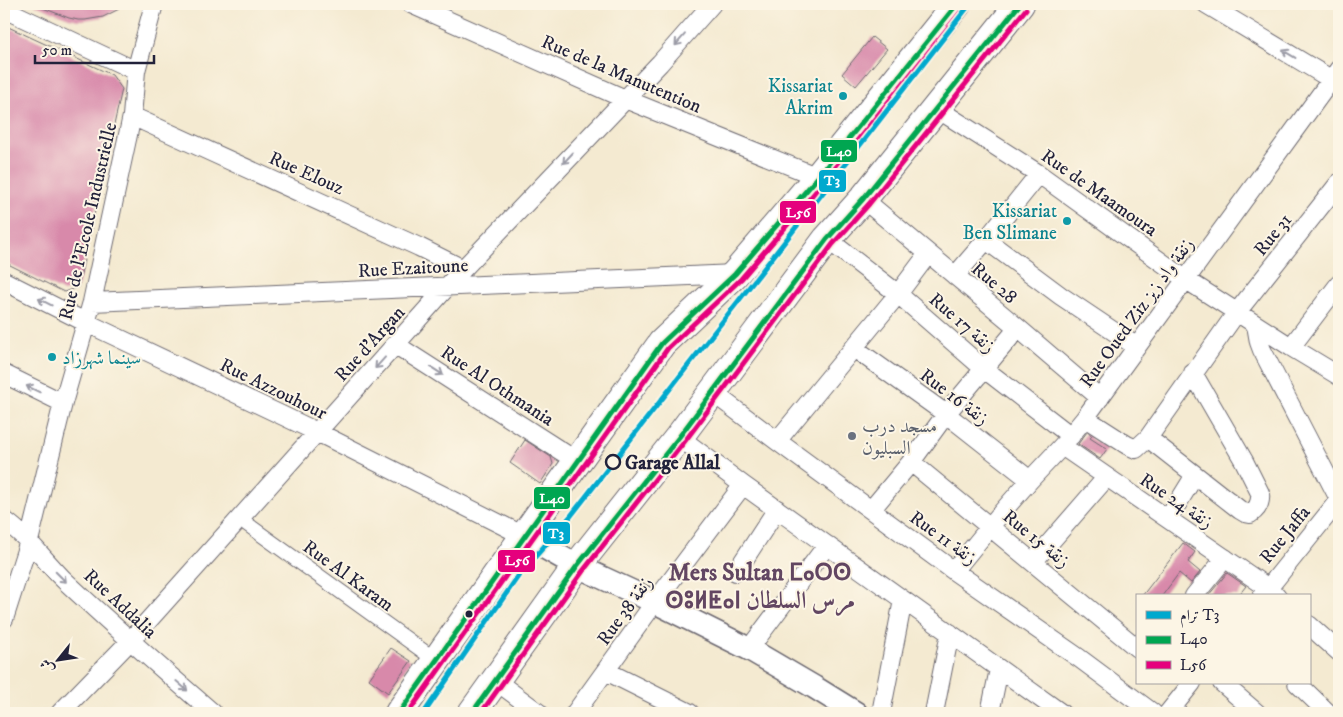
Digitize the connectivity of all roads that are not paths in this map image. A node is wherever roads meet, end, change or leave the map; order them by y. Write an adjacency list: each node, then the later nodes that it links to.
1 (154, 4): 8 (street, Rue de l'Ecole Industrielle)
2 (411, 4): 10 (street, Rue de la Manutention)
3 (712, 4): 10 (street, Rue d'Argan, one-way to 10)
4 (957, 4): 14 (main road)
5 (1020, 4): 11 (main road)
6 (1206, 4): 9 (street, one-way to 6)
7 (4, 9): 8 (street)
8 (136, 71): 12 (street, Rue de l'Ecole Industrielle)
9 (1336, 77): 23 (street, Rue Oued Ziz زنقة واد زيز)
10 (625, 99): 14 (street, Rue de la Manutention); 20 (street, Rue d'Argan, one-way to 20)
11 (936, 108): 13 (street, Rue de Maamoura); 16 (main road)
12 (132, 116): 20 (street, Rue Elouz); 28 (street, Rue de l'Ecole Industrielle)
13 (1039, 174): 18 (street); 23 (street, Rue de Maamoura)
14 (818, 178): 21 (main road)
15 (1339, 182): 29 (street, Rue 31)
16 (863, 199): 17 (main road); 19 (street, Rue 28)
17 (828, 239): 27 (street, Rue 17 زنقة); 41 (main road)
18 (986, 240): 22 (street); 34 (street)
19 (928, 254): 22 (street, Rue 28); 27 (street)
20 (463, 269): 26 (street, Rue d'Argan)
21 (735, 274): 26 (street, Rue Ezaitoune); 51 (main road)
22 (955, 276): 32 (street, Rue 28)
23 (1185, 279): 29 (street, Rue de Maamoura); 34 (street, Rue Oued Ziz زنقة واد زيز)
24 (4, 280): 30 (street, Rue Azzouhour, one-way to 24)
25 (1339, 284): 35 (street)
26 (447, 287): 28 (street, Rue Ezaitoune); 33 (street, Rue d'Argan)
27 (898, 294): 36 (street); 37 (street, Rue 17 زنقة)
28 (92, 302): 30 (street, Rue de l'Ecole Industrielle)
29 (1237, 312): 31 (street, Rue de Maamoura); 38 (street, Rue 31)
30 (87, 322): 43 (street, Rue de l'Ecole Industrielle); 46 (street, Rue Azzouhour)
31 (1256, 325): 35 (street, Rue de Maamoura); 57 (street)
32 (1018, 328): 37 (street); 42 (street, Rue 28)
33 (396, 344): 46 (street, Rue d'Argan, one-way to 46); 51 (street, Rue Al Othmania, one-way to 51)
34 (1137, 347): 42 (street, Rue Oued Ziz زنقة واد زيز)
35 (1292, 347): 40 (street, Rue de Maamoura)
36 (854, 348): 44 (street, Rue 16 زنقة); 48 (street)
37 (983, 368): 44 (street); 49 (street, Rue 17 زنقة)
38 (1194, 373): 50 (street, Rue 31); 53 (street)
39 (4, 374): 43 (street, one-way to 39)
40 (1339, 376)
41 (712, 392): 47 (main road); 48 (street, Rue 11 زنقة)
42 (1100, 398): 45 (street, Rue Oued Ziz زنقة واد زيز)
43 (63, 403): 65 (street, Rue de l'Ecole Industrielle)
44 (946, 414): 52 (street); 55 (street, Rue 16 زنقة)
45 (1085, 418): 49 (street, Rue Oued Ziz زنقة واد زيز); 50 (street)
46 (317, 432): 60 (street, Rue d'Argan); 64 (street, Rue Azzouhour)
47 (679, 436): 56 (street); 69 (main road)
48 (777, 441): 59 (street, Rue 11 زنقة)
49 (1066, 441): 54 (street, Rue 24 زنقة); 55 (street, Rue Oued Ziz زنقة واد زيز)
50 (1142, 444): 53 (street)
51 (578, 462): 64 (main road)
52 (911, 462): 59 (street); 63 (street, Rue 15 زنقة)
53 (1195, 475): 61 (street)
54 (1106, 478): 61 (street, Rue 24 زنقة); 68 (street)
55 (1030, 480): 63 (street, Rue Oued Ziz زنقة واد زيز)
56 (743, 485): 58 (street); 75 (street, Rue 38 زنقة)
57 (1339, 500): 72 (street, Rue Jaffa)
58 (777, 509): 66 (street); 71 (street)
59 (871, 510): 70 (street, Rue 11 زنقة)
60 (240, 519): 79 (street, Rue d'Argan); 83 (street, Rue Al Karam)
61 (1168, 519): 67 (street, Rue 24 زنقة)
62 (4, 520): 65 (street, Rue Addalia)
63 (990, 527): 68 (street, Rue 15 زنقة); 70 (street, Rue Oued Ziz زنقة واد زيز)
64 (524, 536): 69 (street); 83 (main road)
65 (29, 541): 76 (street, Rue de l'Ecole Industrielle); 79 (street, Rue Addalia, one-way to 79)
66 (827, 544): 74 (street); 81 (street)
67 (1225, 558): 72 (street, Rue 24 زنقة); 73 (street)
68 (1033, 562): 80 (street, Rue 15 زنقة)
69 (577, 566): 75 (street); 86 (main road)
70 (954, 570): 102 (street, Rue 11 زنقة)
71 (736, 572)
72 (1269, 593)
73 (1196, 594)
74 (903, 600): 78 (street); 98 (street)
75 (655, 602): 81 (street); 85 (street, Rue 38 زنقة)
76 (4, 619)
77 (1310, 626): 82 (street)
78 (950, 633): 84 (street); 99 (street)
79 (130, 641): 90 (street, Rue d'Argan); 91 (street, Rue Addalia, one-way to 91)
80 (1136, 647)
81 (749, 649): 97 (street)
82 (1339, 652)
83 (437, 661): 92 (main road)
84 (999, 668): 100 (street); 101 (street)
85 (606, 671): 95 (street, Rue 38 زنقة); 96 (street)
86 (496, 680): 93 (main road); 94 (street)
87 (1223, 684): 104 (street)
88 (1298, 684): 105 (street)
89 (1186, 685): 103 (street)
90 (60, 713)
91 (213, 713)
92 (399, 713)
93 (472, 713)
94 (539, 713)
95 (575, 713)
96 (690, 713)
97 (856, 713)
98 (881, 713)
99 (934, 713)
100 (990, 713)
101 (1061, 713)
102 (1154, 713)
103 (1168, 713)
104 (1257, 713)
105 (1328, 713)

